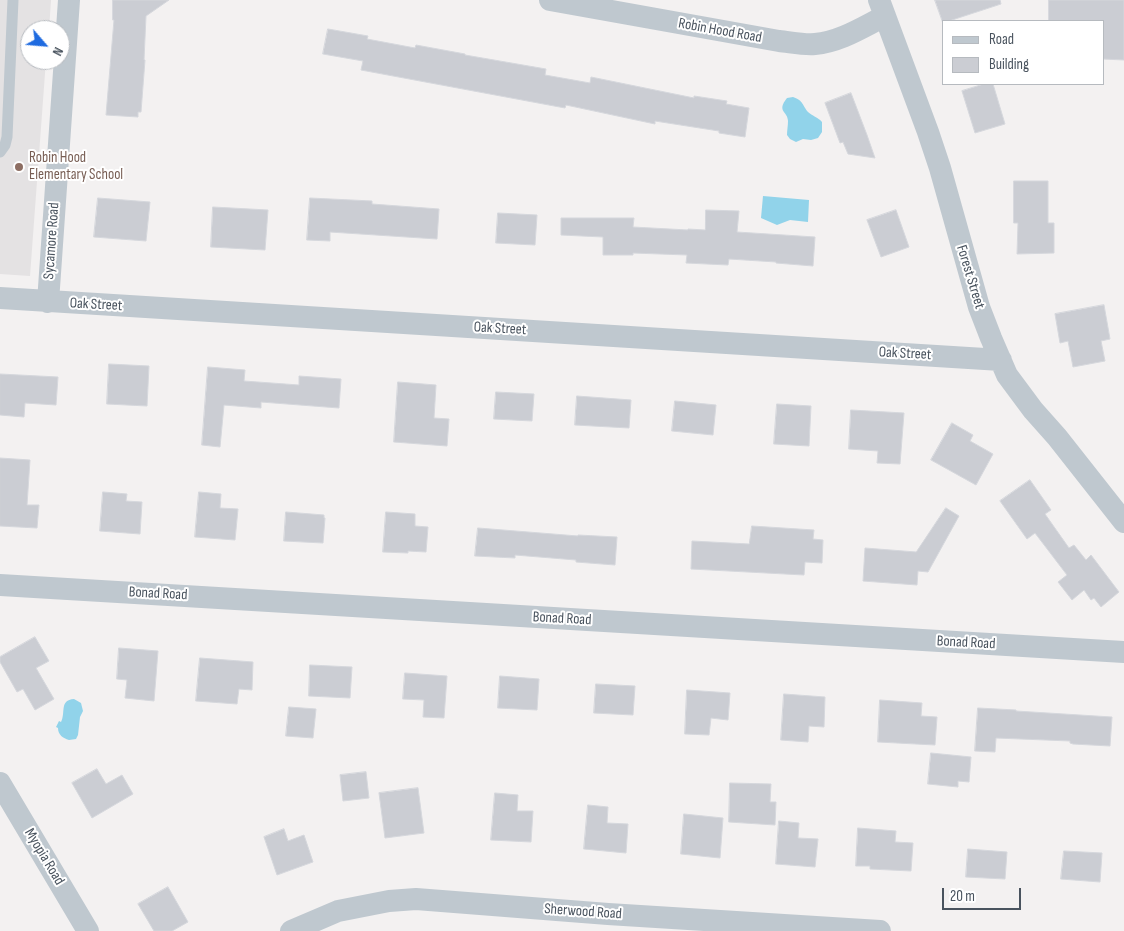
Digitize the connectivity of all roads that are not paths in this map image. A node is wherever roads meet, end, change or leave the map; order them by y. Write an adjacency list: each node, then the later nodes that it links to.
1 (13, 0): 5 (lane)
2 (68, 0): 7 (street, Sycamore Road)
3 (550, 0): 4 (street, Robin Hood Road)
4 (882, 8): 8 (street, Forest Street)
5 (0, 152)
6 (0, 298): 7 (street, Oak Street)
7 (48, 302): 8 (street, Oak Street)
8 (1001, 360): 9 (street, Forest Street)
9 (1124, 522)
10 (0, 585): 11 (street, Bonad Road)
11 (1124, 652)
12 (0, 783): 14 (street, Myopia Road)
13 (608, 922): 15 (street, Sherwood Road); 16 (street, Sherwood Road)
14 (88, 931)
15 (291, 931)
16 (880, 931)

